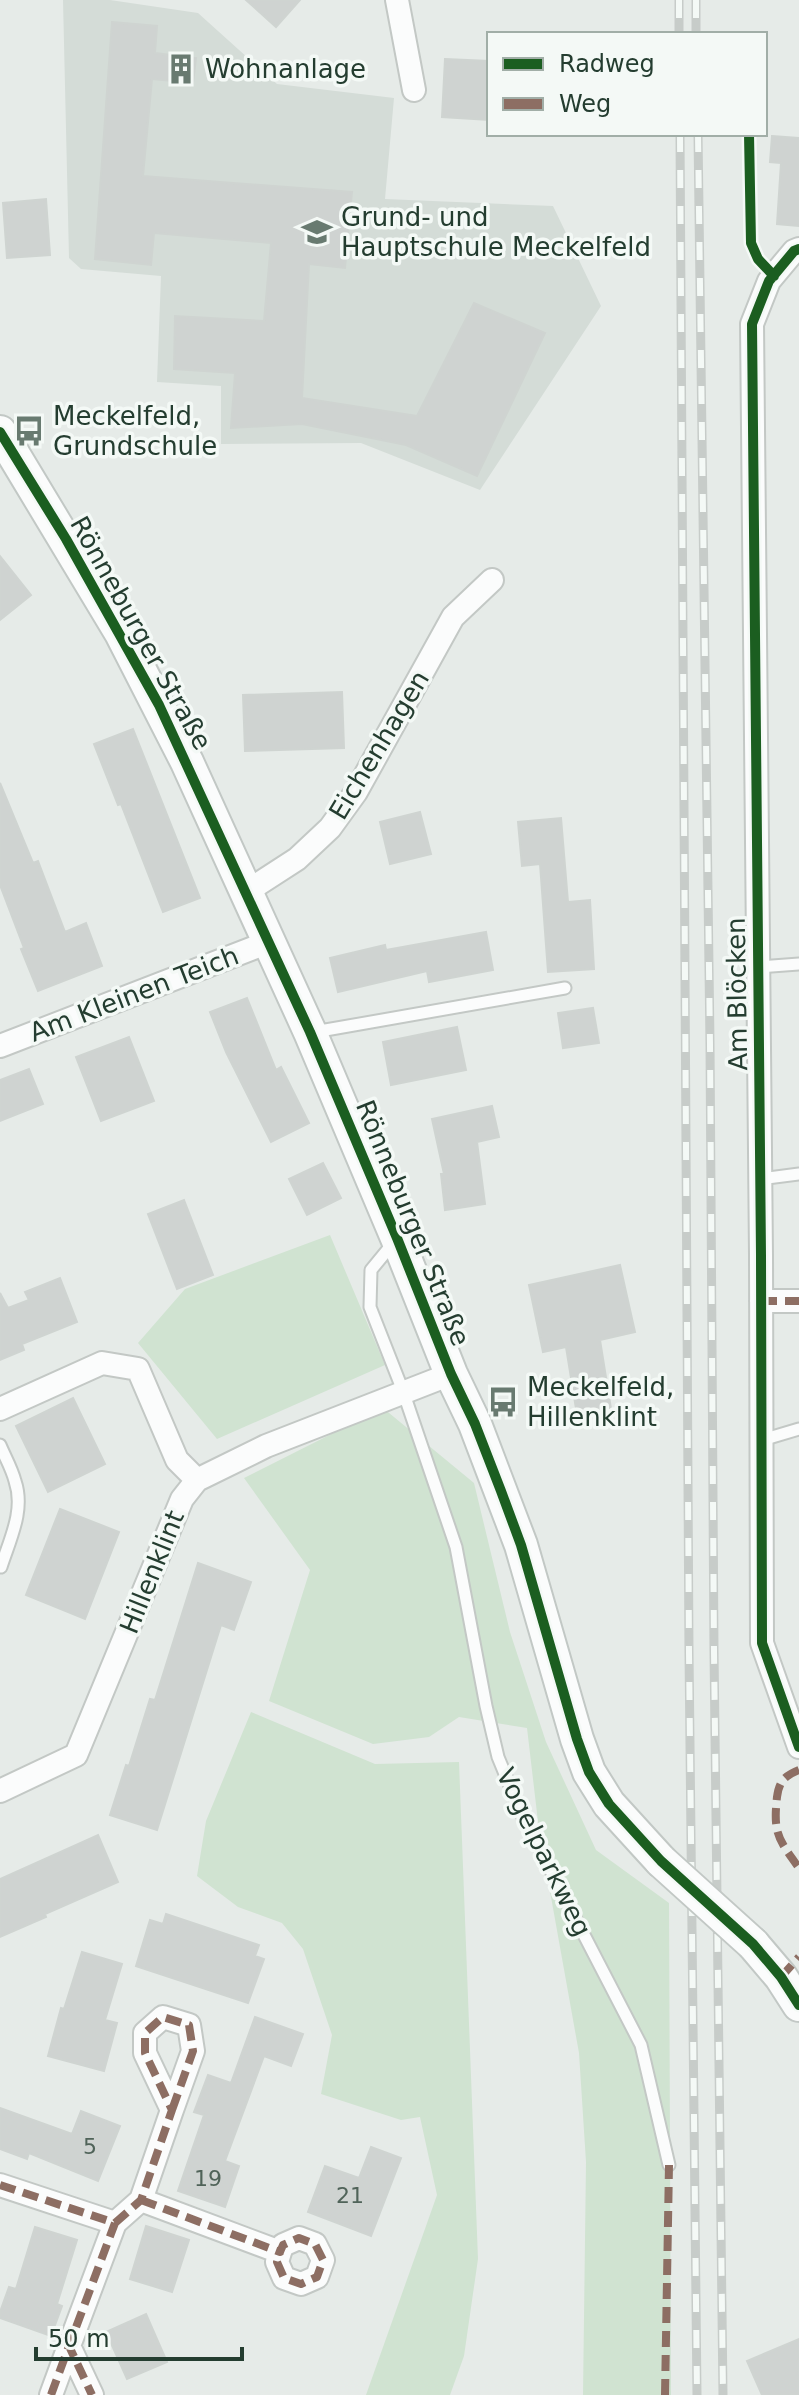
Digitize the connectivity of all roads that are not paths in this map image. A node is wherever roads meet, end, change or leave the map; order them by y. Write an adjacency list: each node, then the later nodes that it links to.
1 (397, 0): 2 (street)
2 (414, 90)
3 (799, 249): 9 (street, Am Blöcken)
4 (0, 432): 6 (street, Rönneburger Straße)
5 (492, 580): 6 (street, Eichenhagen)
6 (246, 892): 7 (street, Rönneburger Straße)
7 (269, 942): 11 (street, Rönneburger Straße); 12 (street, Am Kleinen Teich)
8 (799, 964): 9 (lane)
9 (758, 967): 14 (street, Am Blöcken)
10 (565, 988): 11 (lane)
11 (310, 1032): 15 (street, Rönneburger Straße)
12 (0, 1046)
13 (799, 1174): 14 (lane)
14 (760, 1179): 16 (street, Am Blöcken)
15 (397, 1238): 18 (street, Rönneburger Straße); 19 (lane, Vogelparkweg)
16 (761, 1301): 17 (street); 22 (street, Am Blöcken)
17 (799, 1301)
18 (451, 1374): 19 (street, Hillenklint); 28 (street, Rönneburger Straße, bridge)
19 (403, 1391): 24 (street, Hillenklint); 30 (lane, Vogelparkweg)
20 (0, 1409): 24 (street)
21 (799, 1429): 22 (lane)
22 (762, 1440): 26 (street, Am Blöcken)
23 (0, 1445): 25 (lane)
24 (197, 1480): 27 (street, Hillenklint)
25 (1, 1567)
26 (799, 1747)
27 (0, 1791)
28 (799, 2005)
29 (172, 2110): 32 (street)
30 (669, 2165)
31 (0, 2185): 33 (street)
32 (141, 2200): 33 (street); 34 (street)
33 (115, 2223): 35 (street)
34 (280, 2252)
35 (69, 2346): 36 (street); 37 (street)
36 (51, 2395)
37 (92, 2395)

